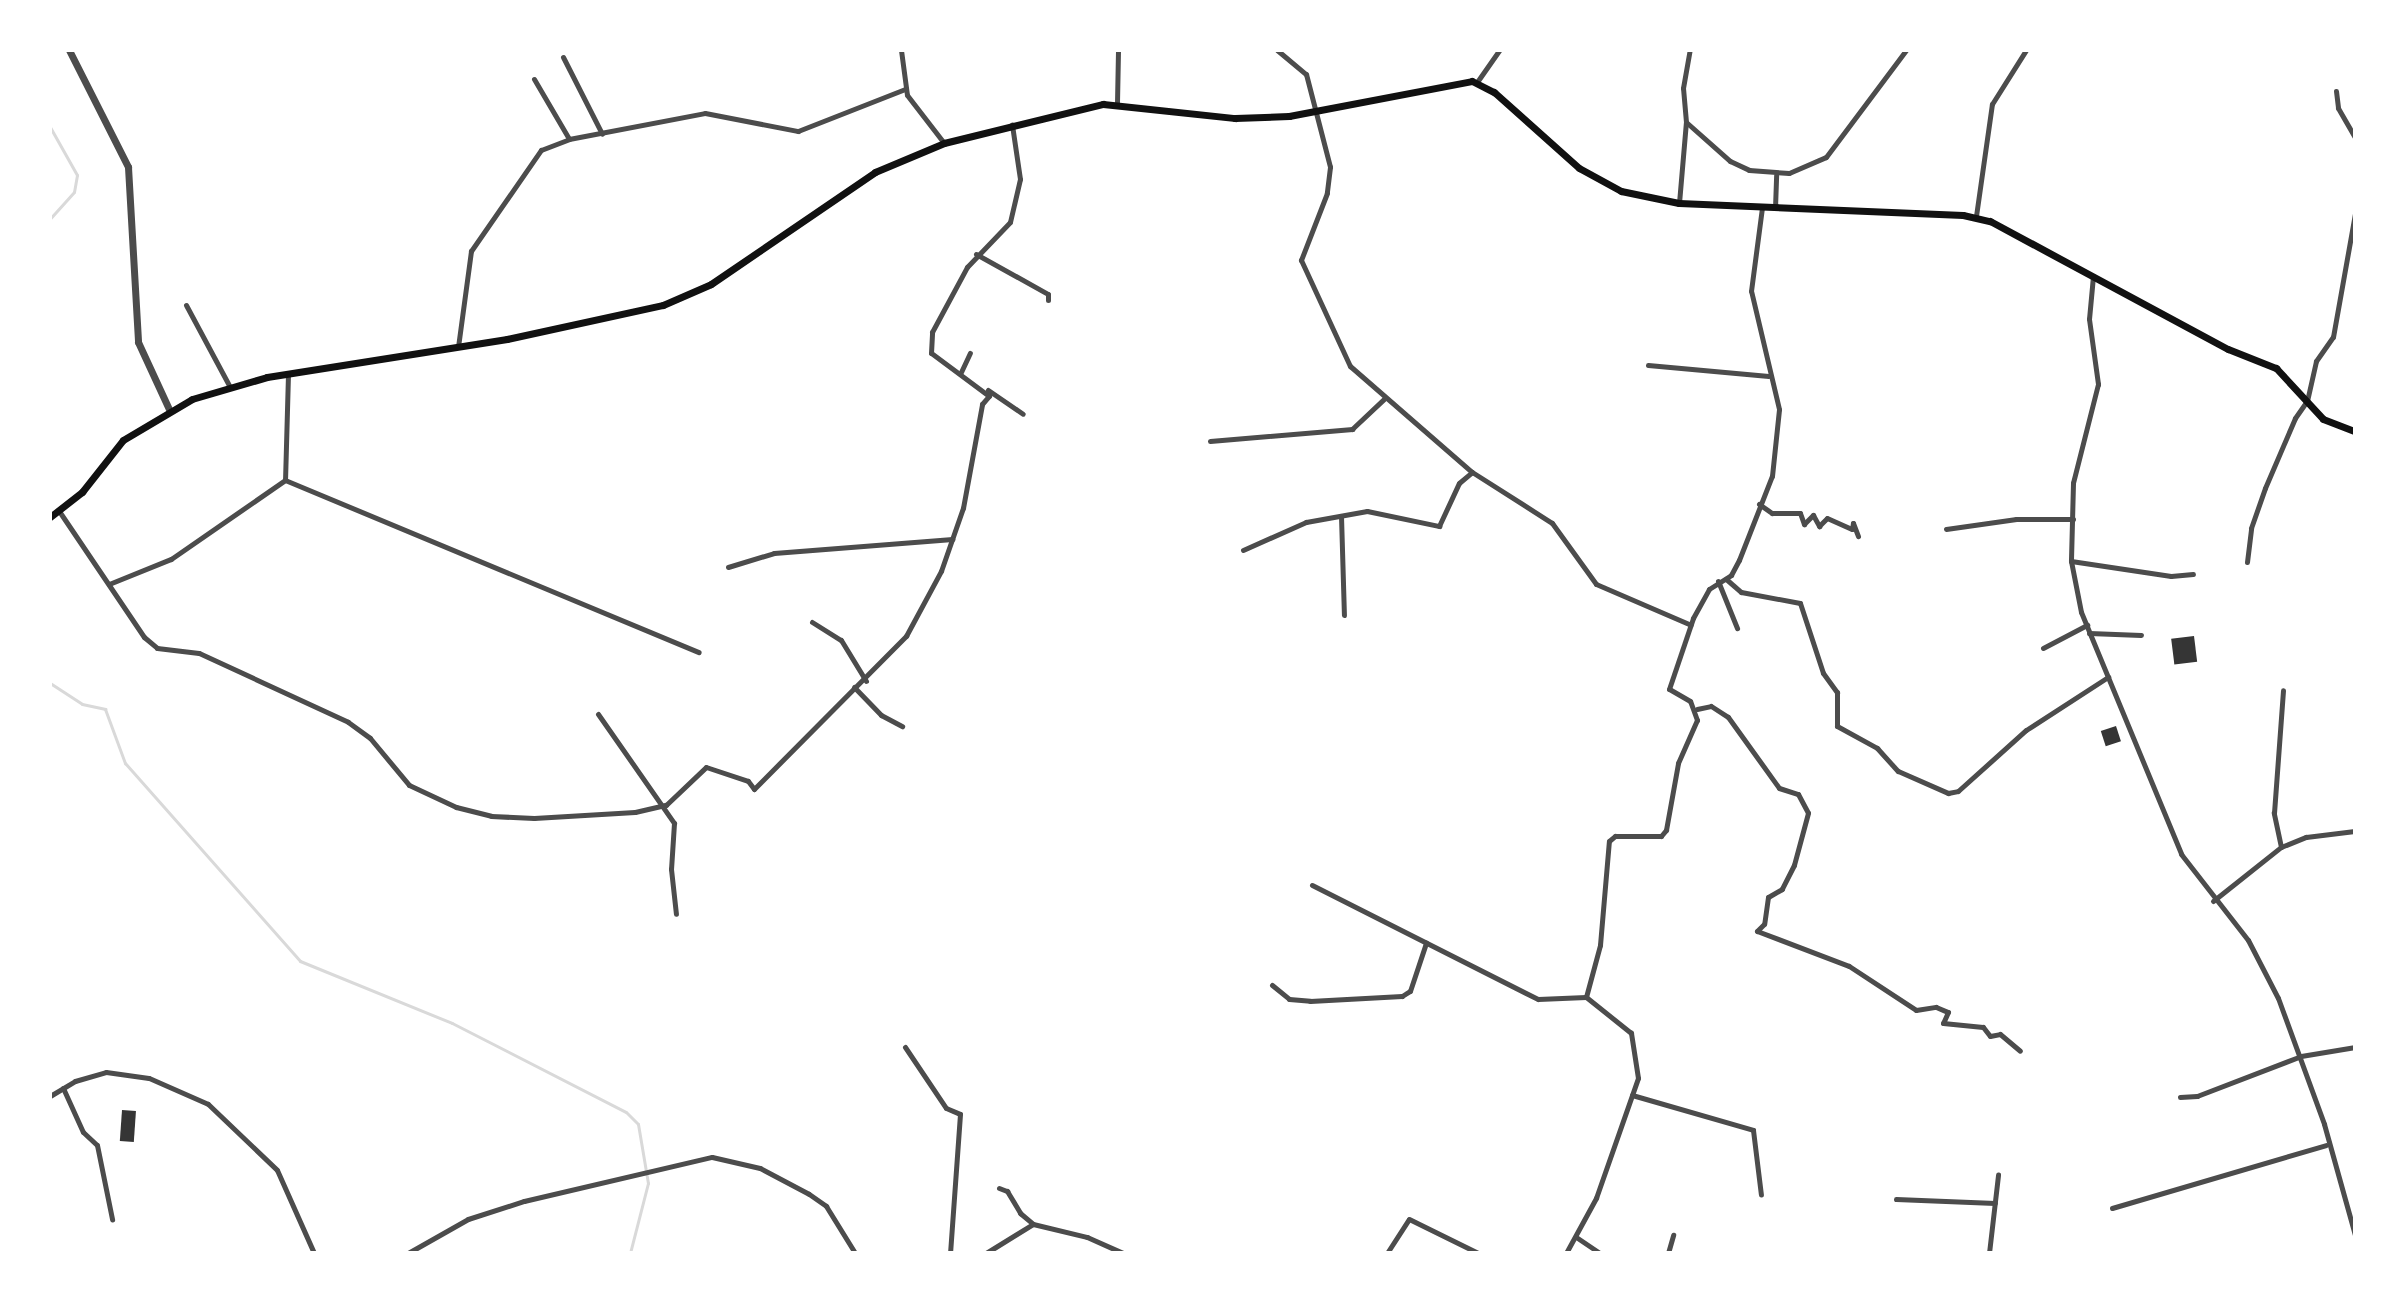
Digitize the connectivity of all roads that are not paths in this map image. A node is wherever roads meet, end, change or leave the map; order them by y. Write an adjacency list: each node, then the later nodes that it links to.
1 (901, 50): 12 (street)
2 (1118, 50): 14 (street)
3 (1277, 50): 15 (street)
4 (1499, 50): 11 (street)
5 (1690, 50): 16 (street)
6 (1906, 50): 22 (street)
7 (2026, 50): 27 (street)
8 (70, 52): 42 (street)
9 (563, 57): 18 (street)
10 (534, 79): 20 (street)
11 (1477, 82): 15 (main road); 23 (main road)
12 (905, 89): 18 (street); 21 (street)
13 (2336, 91): 19 (street)
14 (1117, 103): 15 (main road); 17 (main road)
15 (1315, 111): 40 (street)
16 (1686, 122): 22 (street); 23 (street)
17 (1012, 125): 21 (main road); 28 (street)
18 (602, 134): 20 (street)
19 (2355, 137)
20 (569, 139): 32 (street)
21 (944, 143): 32 (main road)
22 (1776, 175): 25 (street)
23 (1679, 203): 24 (main road)
24 (1762, 207): 25 (main road); 37 (street)
25 (1775, 208): 27 (main road)
26 (2355, 213): 41 (street)
27 (1976, 216): 29 (main road)
28 (976, 254): 30 (street); 35 (street)
29 (2093, 275): 41 (main road); 52 (street)
30 (1048, 300)
31 (186, 305): 38 (street)
32 (458, 347): 36 (main road)
33 (970, 353): 35 (street)
34 (1648, 365): 37 (street)
35 (961, 372): 39 (street)
36 (288, 374): 38 (main road); 47 (street)
37 (1769, 376): 48 (street)
38 (230, 387): 42 (main road)
39 (987, 390): 43 (street); 55 (street)
40 (1385, 398): 45 (street); 46 (street)
41 (2307, 401): 44 (main road); 58 (street)
42 (169, 409): 49 (main road)
43 (1023, 414)
44 (2355, 431)
45 (1210, 441)
46 (1472, 472): 50 (street); 66 (street)
47 (285, 480): 63 (street); 72 (street)
48 (1759, 504): 54 (street); 61 (street)
49 (59, 511): 51 (main road); 63 (street)
50 (1341, 516): 56 (street); 64 (street)
51 (50, 517)
52 (2073, 519): 53 (street); 57 (street)
53 (1946, 529)
54 (1858, 536)
55 (953, 539): 59 (street); 74 (street)
56 (1243, 550)
57 (2071, 561): 60 (street); 67 (street)
58 (2247, 562)
59 (728, 567)
60 (2193, 574)
61 (1726, 579): 62 (street); 73 (street)
62 (1718, 581): 66 (street); 68 (street)
63 (109, 584): 80 (street)
64 (1344, 615)
65 (812, 622): 74 (street)
66 (1691, 625): 77 (street)
67 (2087, 625): 69 (street); 71 (street)
68 (1737, 628)
69 (2089, 633): 70 (street); 73 (street)
70 (2141, 635)
71 (2043, 648)
72 (699, 652)
73 (2108, 677): 84 (street)
74 (866, 681): 75 (street)
75 (854, 687): 79 (street); 80 (street)
76 (2283, 690): 82 (street)
77 (1697, 709): 88 (street); 91 (street)
78 (598, 714): 80 (street)
79 (902, 726)
80 (666, 805): 85 (street)
81 (2355, 831): 82 (street)
82 (2281, 847): 84 (street)
83 (1312, 885): 86 (street)
84 (2213, 901): 92 (street)
85 (676, 914)
86 (1426, 943): 87 (street); 88 (street)
87 (1272, 985)
88 (1586, 997): 94 (street)
89 (905, 1047): 112 (street)
90 (2355, 1047): 92 (street)
91 (2020, 1051)
92 (2301, 1056): 96 (street); 97 (street)
93 (63, 1088): 95 (street); 104 (street); 109 (street)
94 (1632, 1095): 100 (street); 108 (street)
95 (50, 1096)
96 (2180, 1097)
97 (2326, 1145): 103 (street); 107 (street)
98 (1998, 1175): 102 (street)
99 (999, 1188): 105 (street)
100 (1761, 1195)
101 (1896, 1199): 102 (street)
102 (1995, 1203): 120 (street)
103 (2112, 1208)
104 (112, 1219)
105 (1033, 1224): 113 (street); 114 (street)
106 (1673, 1235): 119 (street)
107 (2355, 1235)
108 (1576, 1237): 117 (street); 118 (street)
109 (314, 1253)
110 (408, 1253): 111 (street)
111 (855, 1253)
112 (950, 1253)
113 (986, 1253)
114 (1123, 1253)
115 (1387, 1253): 116 (street)
116 (1478, 1253)
117 (1566, 1253)
118 (1600, 1253)
119 (1668, 1253)
120 (1989, 1253)

